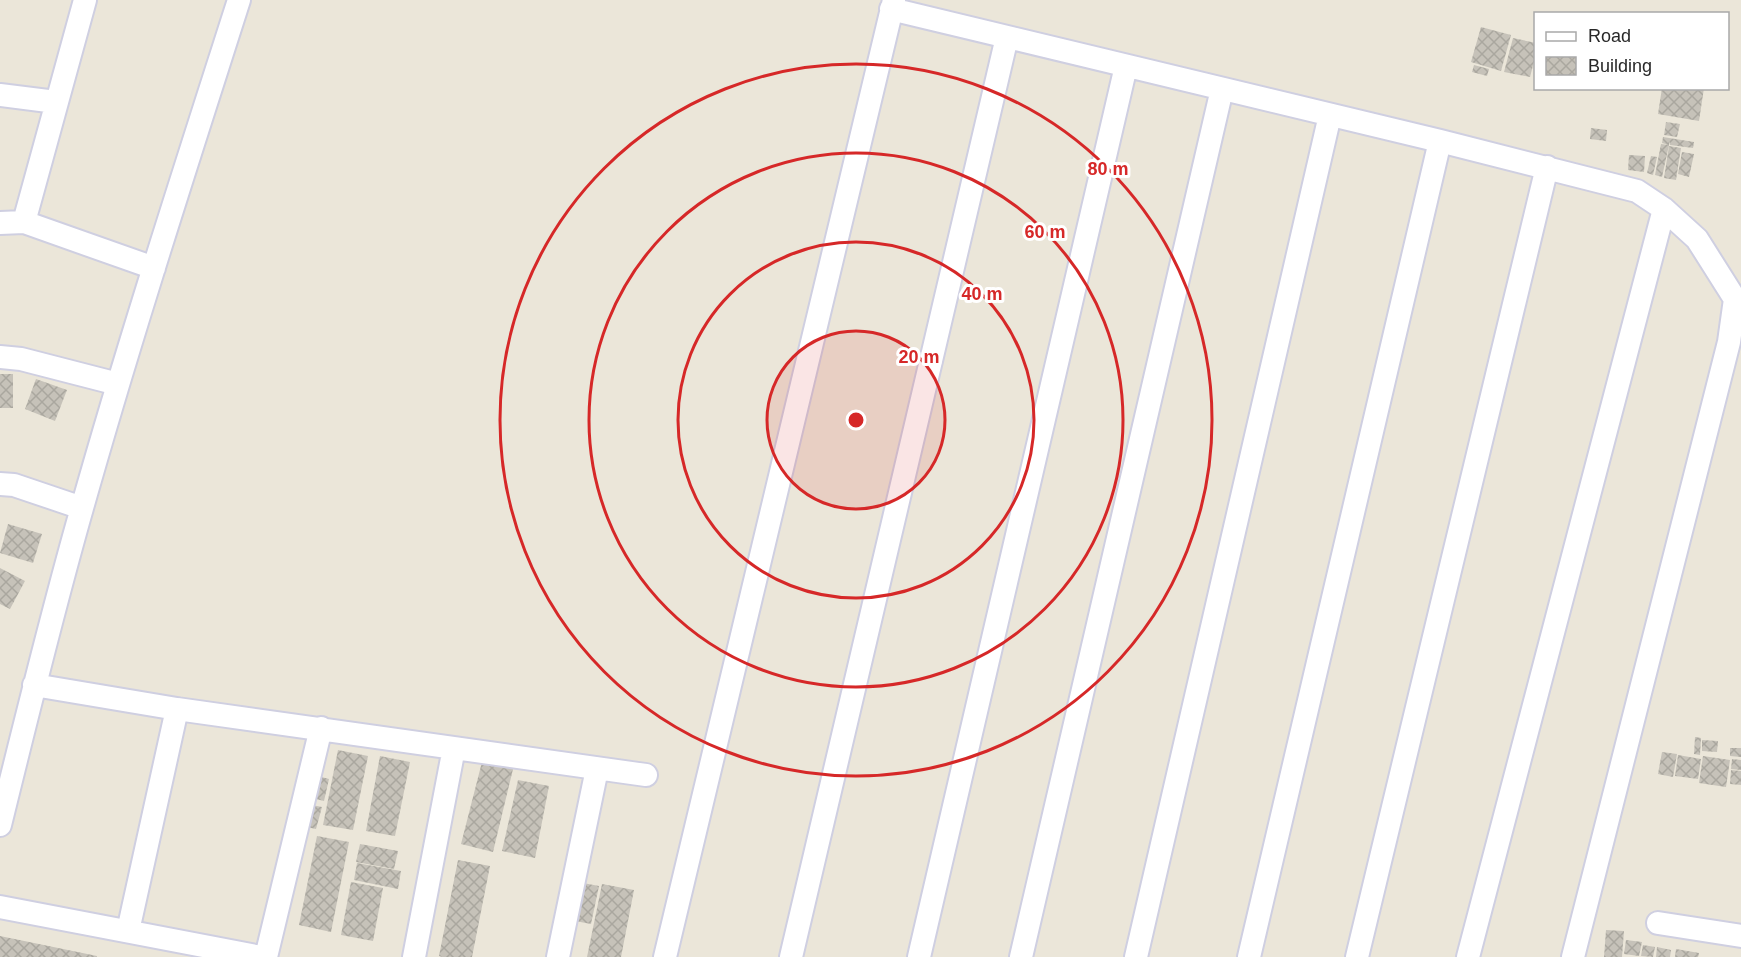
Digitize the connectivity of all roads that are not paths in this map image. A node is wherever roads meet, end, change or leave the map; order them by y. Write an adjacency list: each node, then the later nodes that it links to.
1 (85, 0): 8 (street)
2 (239, 0): 15 (street)
3 (893, 5): 4 (street); 35 (street)
4 (1007, 37): 5 (street); 36 (street)
5 (1126, 66): 6 (street); 37 (street)
6 (1222, 88): 9 (street); 38 (street)
7 (0, 95): 8 (street)
8 (56, 102): 13 (street)
9 (1330, 115): 10 (street); 39 (street)
10 (1440, 141): 11 (street); 40 (street)
11 (1547, 167): 12 (street); 41 (street)
12 (1664, 209): 42 (street); 43 (street)
13 (24, 222): 14 (street); 15 (street)
14 (0, 223)
15 (154, 268): 17 (street)
16 (0, 357): 17 (street)
17 (118, 384): 19 (street)
18 (0, 484): 19 (street)
19 (82, 508): 20 (street)
20 (34, 685): 21 (street); 26 (street)
21 (177, 709): 22 (street); 29 (street)
22 (321, 728): 23 (street); 32 (street)
23 (454, 748): 24 (street); 33 (street)
24 (597, 769): 25 (street); 34 (street)
25 (646, 775)
26 (0, 825)
27 (0, 907): 29 (street)
28 (1659, 923): 30 (street)
29 (128, 931): 31 (street)
30 (1741, 936)
31 (261, 957)
32 (266, 957)
33 (414, 957)
34 (558, 957)
35 (665, 957)
36 (790, 957)
37 (920, 957)
38 (1021, 957)
39 (1136, 957)
40 (1249, 957)
41 (1357, 957)
42 (1468, 957)
43 (1573, 957)

